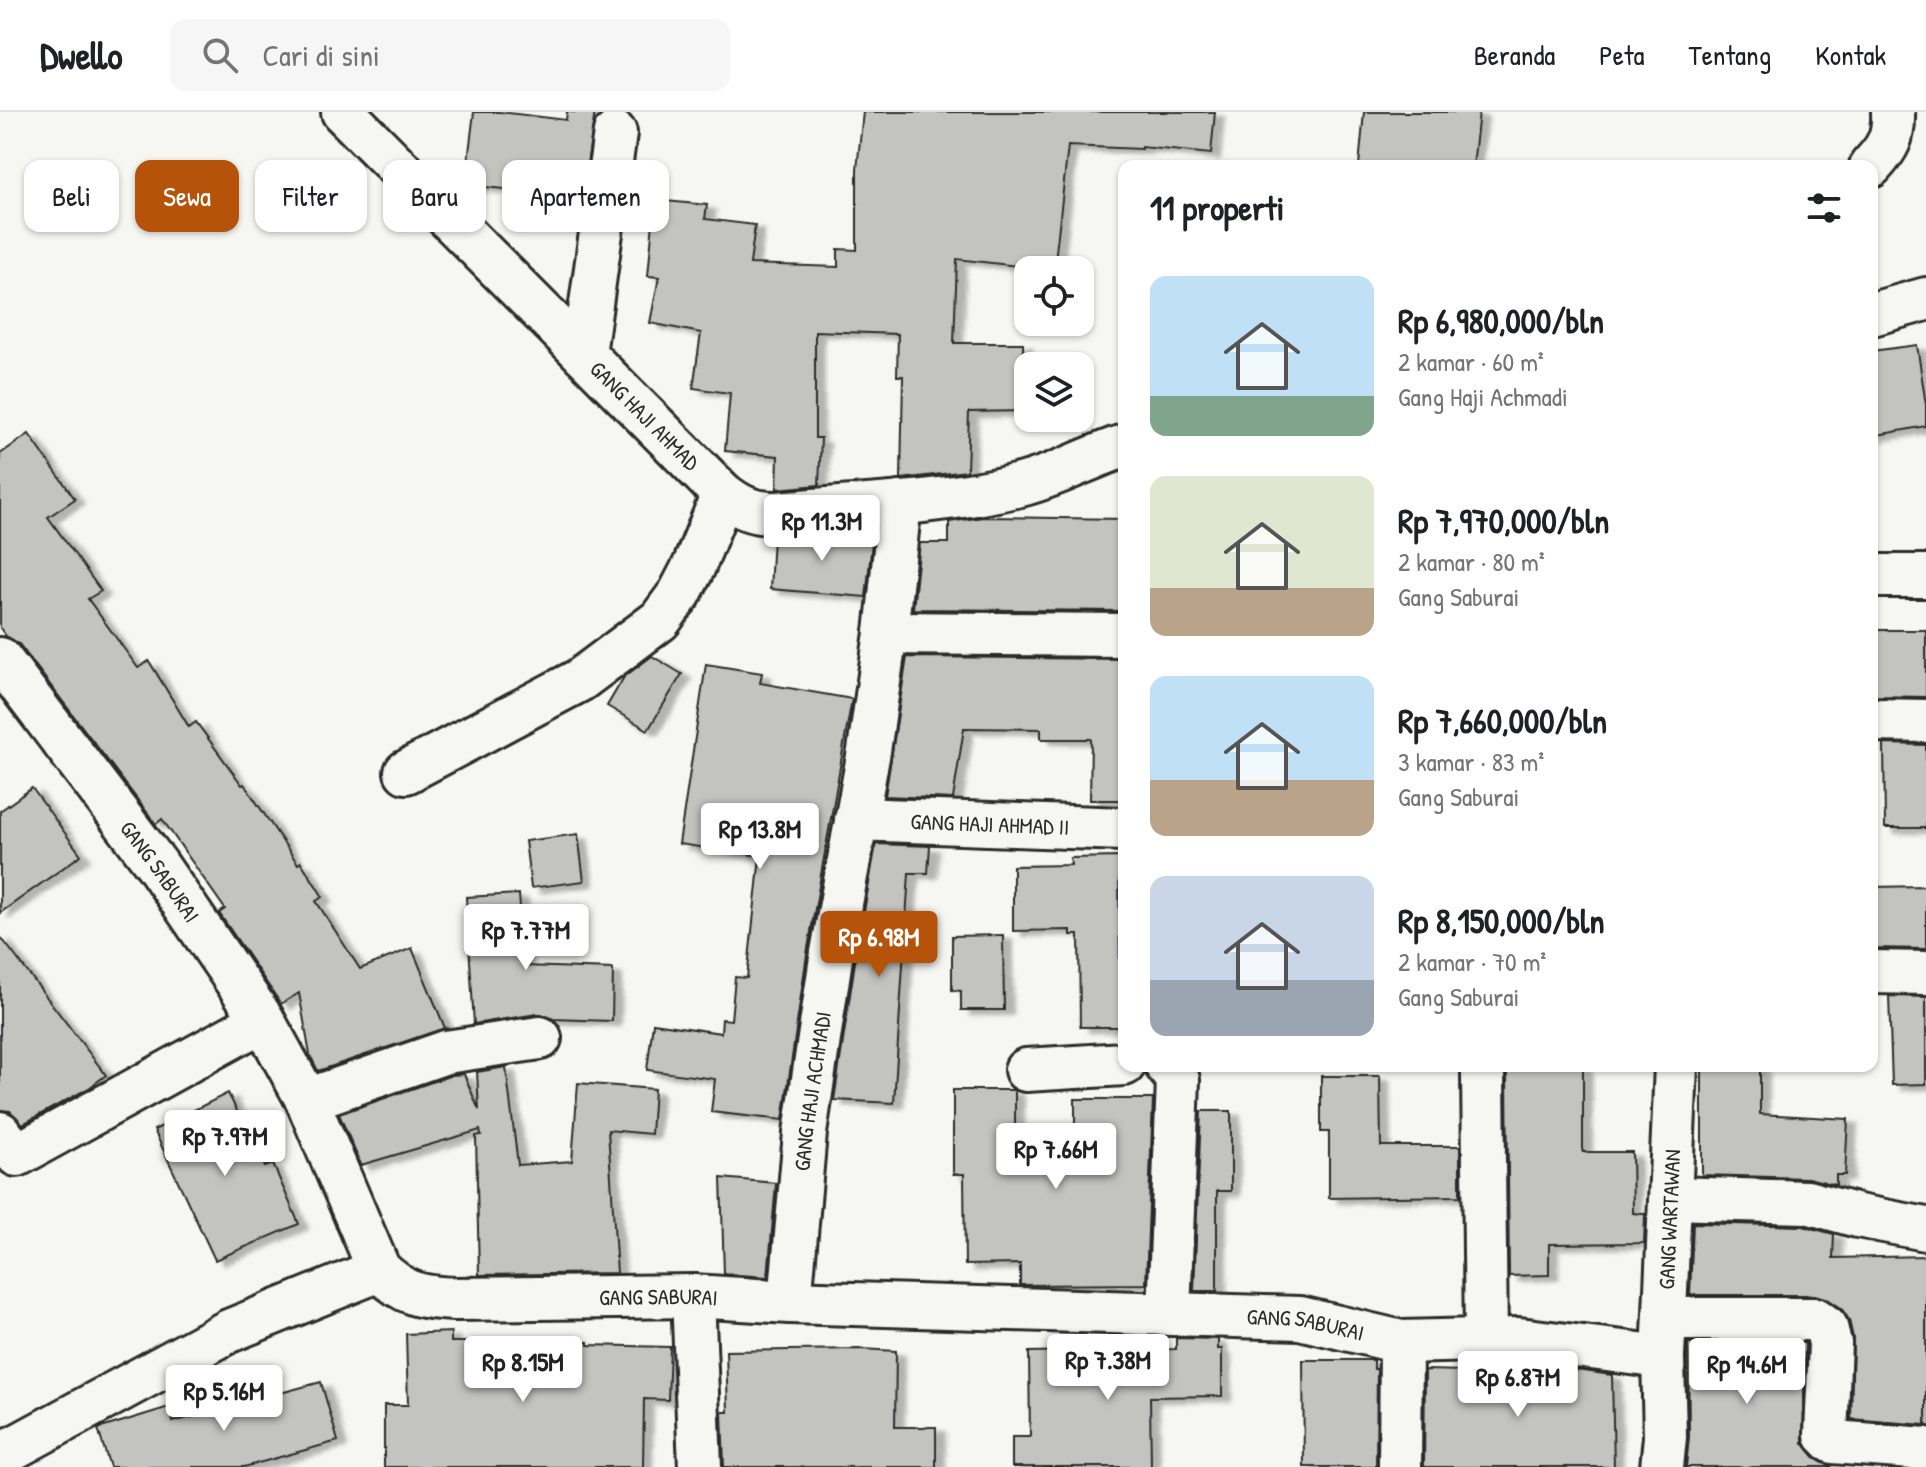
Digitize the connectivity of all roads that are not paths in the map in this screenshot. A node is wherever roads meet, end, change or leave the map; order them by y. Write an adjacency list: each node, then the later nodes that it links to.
1 (343, 112): 7 (street, GANG HAJI AHMAD)
2 (1893, 112): 4 (street)
3 (615, 133): 7 (street)
4 (1877, 160)
5 (1926, 299): 6 (street)
6 (1878, 312)
7 (584, 354): 9 (street, GANG HAJI AHMAD)
8 (1118, 448): 10 (street, GANG HAJI AHMAD)
9 (723, 494): 10 (street, GANG HAJI AHMAD); 18 (street)
10 (900, 503): 13 (street, GANG HAJI ACHMADI)
11 (1878, 576): 12 (street)
12 (1926, 576)
13 (886, 633): 14 (street); 19 (street, GANG HAJI ACHMADI)
14 (1118, 635)
15 (0, 659): 23 (street, GANG SABURAI)
16 (1878, 720): 17 (street)
17 (1926, 721)
18 (406, 772)
19 (856, 819): 20 (street, GANG HAJI AHMAD II); 36 (street, GANG HAJI ACHMADI)
20 (1118, 829)
21 (1878, 972): 22 (street)
22 (1926, 973)
23 (263, 1020): 30 (street, GANG SABURAI); 31 (street)
24 (540, 1038): 30 (street)
25 (1118, 1064): 26 (street)
26 (1026, 1070)
27 (1172, 1072): 37 (street)
28 (1676, 1072): 32 (street, GANG WARTAWAN)
29 (1483, 1075): 39 (street)
30 (307, 1100): 34 (street, GANG SABURAI)
31 (6, 1151)
32 (1671, 1198): 33 (street); 38 (street, GANG WARTAWAN)
33 (1926, 1229)
34 (379, 1270): 35 (street, GANG SABURAI); 42 (street)
35 (693, 1296): 36 (street, GANG SABURAI); 43 (street)
36 (790, 1302): 37 (street, GANG SABURAI)
37 (1169, 1313): 40 (street, GANG SABURAI)
38 (1665, 1338): 39 (street, GANG SABURAI); 41 (street, GANG SABURAI); 45 (street, GANG WARTAWAN)
39 (1486, 1339): 40 (street, GANG SABURAI)
40 (1401, 1342): 44 (street)
41 (1926, 1449)
42 (4, 1453)
43 (700, 1467)
44 (1400, 1467)
45 (1662, 1467)

